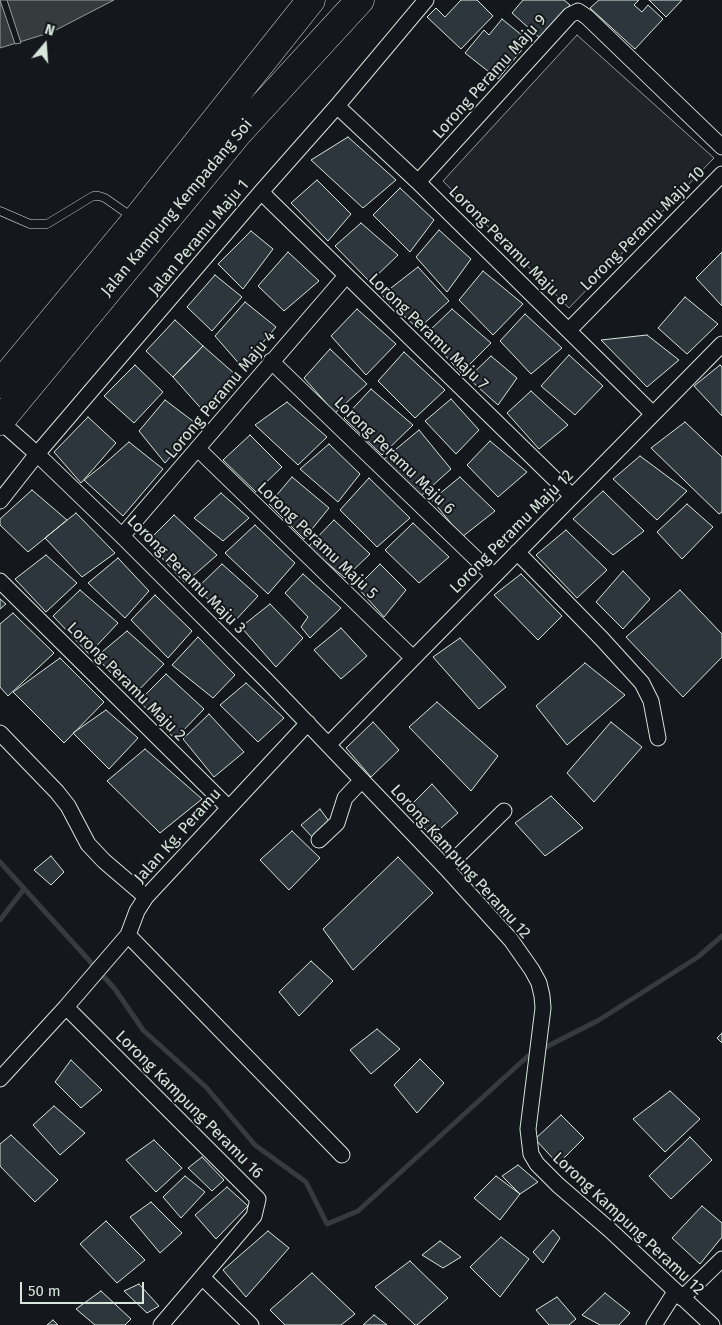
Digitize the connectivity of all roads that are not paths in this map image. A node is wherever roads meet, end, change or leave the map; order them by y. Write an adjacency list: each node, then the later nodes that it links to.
1 (311, 0): 10 (highway, Jalan Kampung Kempadang Soi)
2 (360, 0): 17 (highway, Jalan Kampung Kempadang Soi)
3 (426, 0): 4 (street, Jalan Peramu Maju 1)
4 (337, 106): 7 (street, Lorong Peramu Maju 8); 8 (street, Jalan Peramu Maju 1)
5 (722, 147): 7 (street, Lorong Peramu Maju 9)
6 (722, 174): 12 (street, Lorong Peramu Maju 10)
7 (418, 182): 12 (street, Lorong Peramu Maju 8)
8 (261, 192): 11 (street, Lorong Peramu Maju 7); 19 (street, Jalan Peramu Maju 1)
9 (0, 211): 10 (lane)
10 (136, 220): 15 (highway, Jalan Kampung Kempadang Soi)
11 (346, 276): 14 (street, Lorong Peramu Maju 4); 20 (street, Lorong Peramu Maju 7)
12 (569, 330): 16 (street, Lorong Peramu Maju 8)
13 (721, 346): 16 (street, Lorong Peramu Maju 12)
14 (271, 362): 18 (street, Lorong Peramu Maju 4); 24 (street, Lorong Peramu Maju 6)
15 (0, 384)
16 (653, 414): 20 (street, Lorong Peramu Maju 12)
17 (0, 421): 19 (street, Lorong Peramu Maju 3)
18 (198, 449): 22 (street, Lorong Peramu Maju 4); 26 (street, Lorong Peramu Maju 5)
19 (37, 454): 21 (street, Jalan Peramu Maju 1); 22 (street, Lorong Peramu Maju 3)
20 (572, 496): 23 (street, Lorong Peramu Maju 12)
21 (0, 501)
22 (122, 536): 27 (street, Lorong Peramu Maju 3)
23 (518, 552): 24 (street, Lorong Peramu Maju 12); 29 (street)
24 (494, 576): 26 (street, Lorong Peramu Maju 12)
25 (0, 581): 32 (street, Lorong Peramu Maju 2)
26 (413, 658): 30 (street, Lorong Peramu Maju 12)
27 (308, 723): 30 (street, Lorong Peramu Maju 3); 32 (street, Jalan Kg. Peramu)
28 (0, 733): 36 (street)
29 (658, 738)
30 (328, 744): 31 (street, Lorong Kampung Peramu 12)
31 (362, 780): 34 (street); 35 (street, Lorong Kampung Peramu 12)
32 (228, 807): 36 (street, Jalan Kg. Peramu)
33 (504, 811): 35 (street)
34 (319, 840)
35 (446, 868): 43 (street, Lorong Kampung Peramu 12)
36 (146, 897): 37 (street, Jalan Kg. Peramu)
37 (128, 935): 38 (street, Jalan Kg. Peramu); 40 (street)
38 (66, 1007): 39 (street, Jalan Kg. Peramu); 42 (street, Lorong Kampung Peramu 16)
39 (0, 1079)
40 (342, 1155)
41 (722, 1259): 43 (street)
42 (202, 1277): 44 (street, Lorong Kampung Peramu 16); 45 (street)
43 (679, 1295): 46 (street); 47 (street, Lorong Kampung Peramu 12)
44 (161, 1325)
45 (251, 1325)
46 (654, 1325)
47 (712, 1325)

